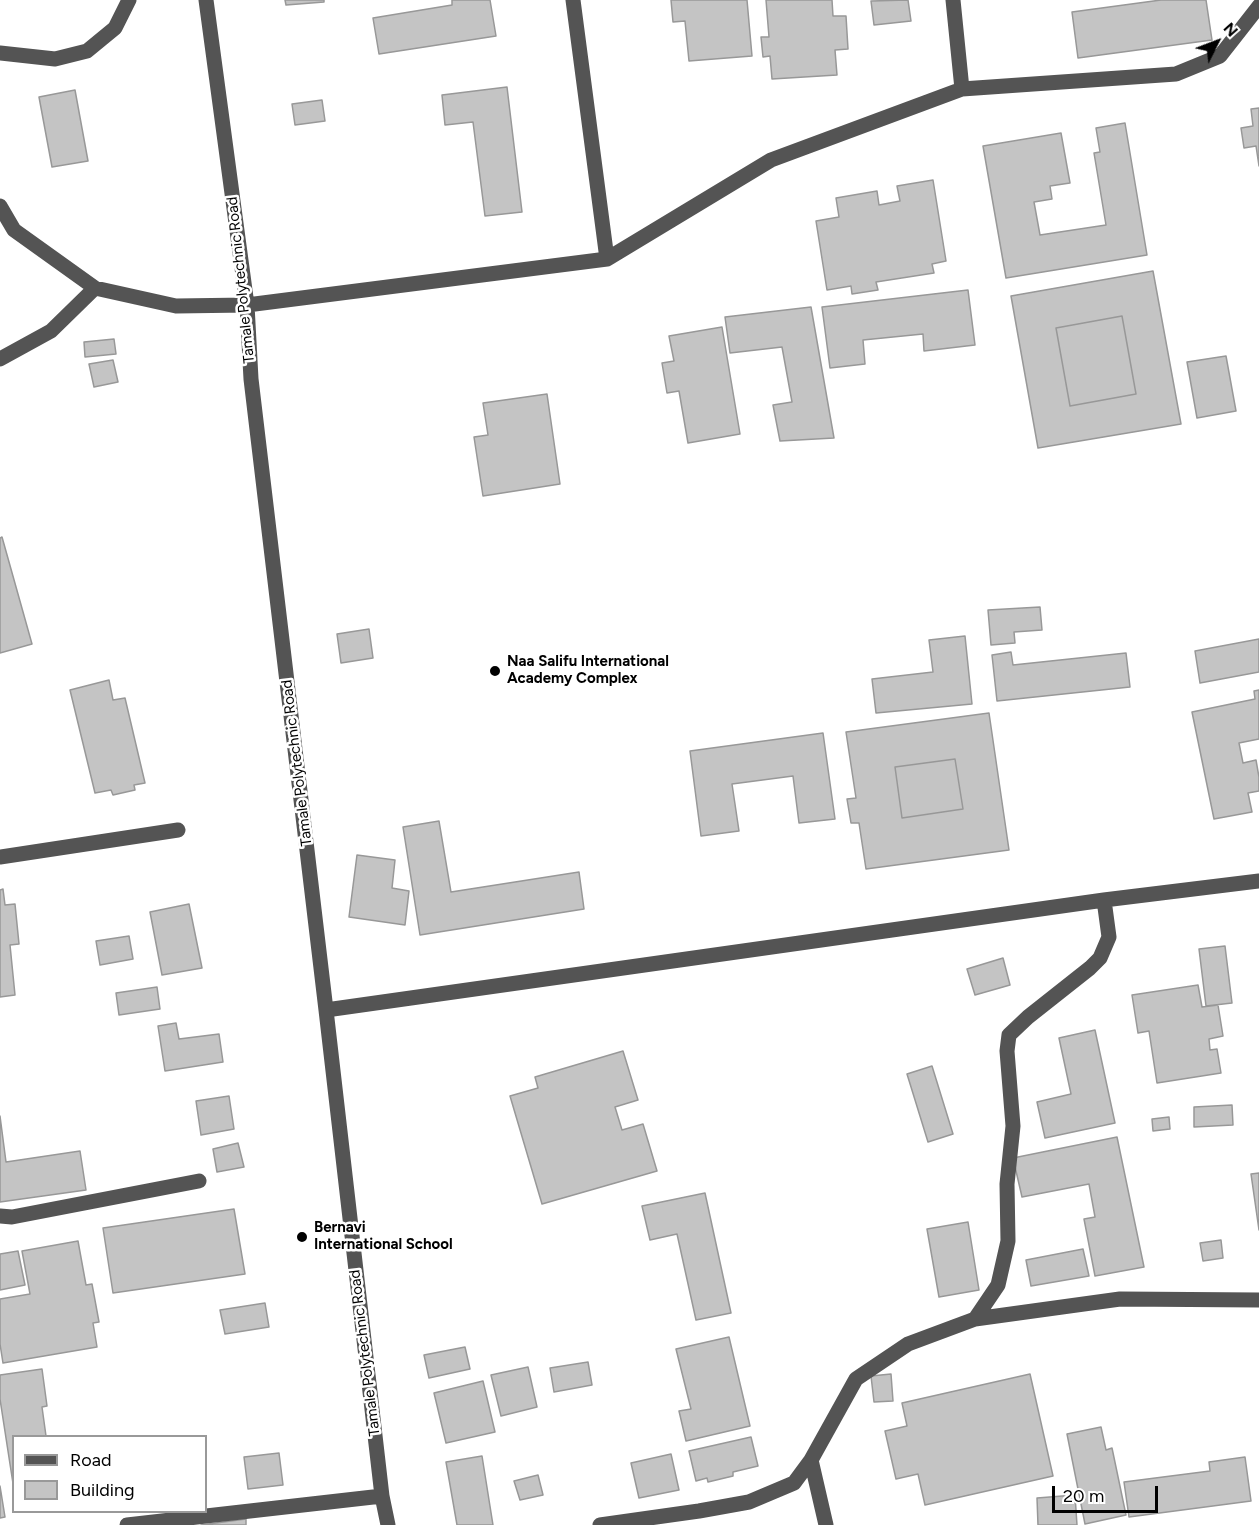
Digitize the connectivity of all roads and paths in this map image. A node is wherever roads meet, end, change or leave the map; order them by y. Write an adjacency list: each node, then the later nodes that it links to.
1 (129, 0): 6 (street)
2 (206, 0): 11 (street, Tamale Polytechnic Road)
3 (573, 0): 9 (street)
4 (953, 0): 7 (street)
5 (1259, 6): 7 (street)
6 (0, 53)
7 (962, 89): 9 (street)
8 (0, 206): 10 (street)
9 (607, 259): 11 (street)
10 (94, 288): 11 (street); 12 (street)
11 (247, 305): 17 (street, Tamale Polytechnic Road)
12 (0, 360)
13 (177, 830): 14 (street)
14 (0, 857)
15 (1259, 881): 16 (street)
16 (1104, 900): 17 (street); 21 (street)
17 (326, 1010): 23 (street, Tamale Polytechnic Road)
18 (199, 1181): 19 (street)
19 (0, 1216)
20 (1259, 1300): 21 (street)
21 (975, 1319): 22 (street)
22 (811, 1460): 26 (street); 27 (street)
23 (382, 1496): 24 (street); 25 (street, Tamale Polytechnic Road)
24 (126, 1525)
25 (388, 1525)
26 (600, 1525)
27 (826, 1525)

